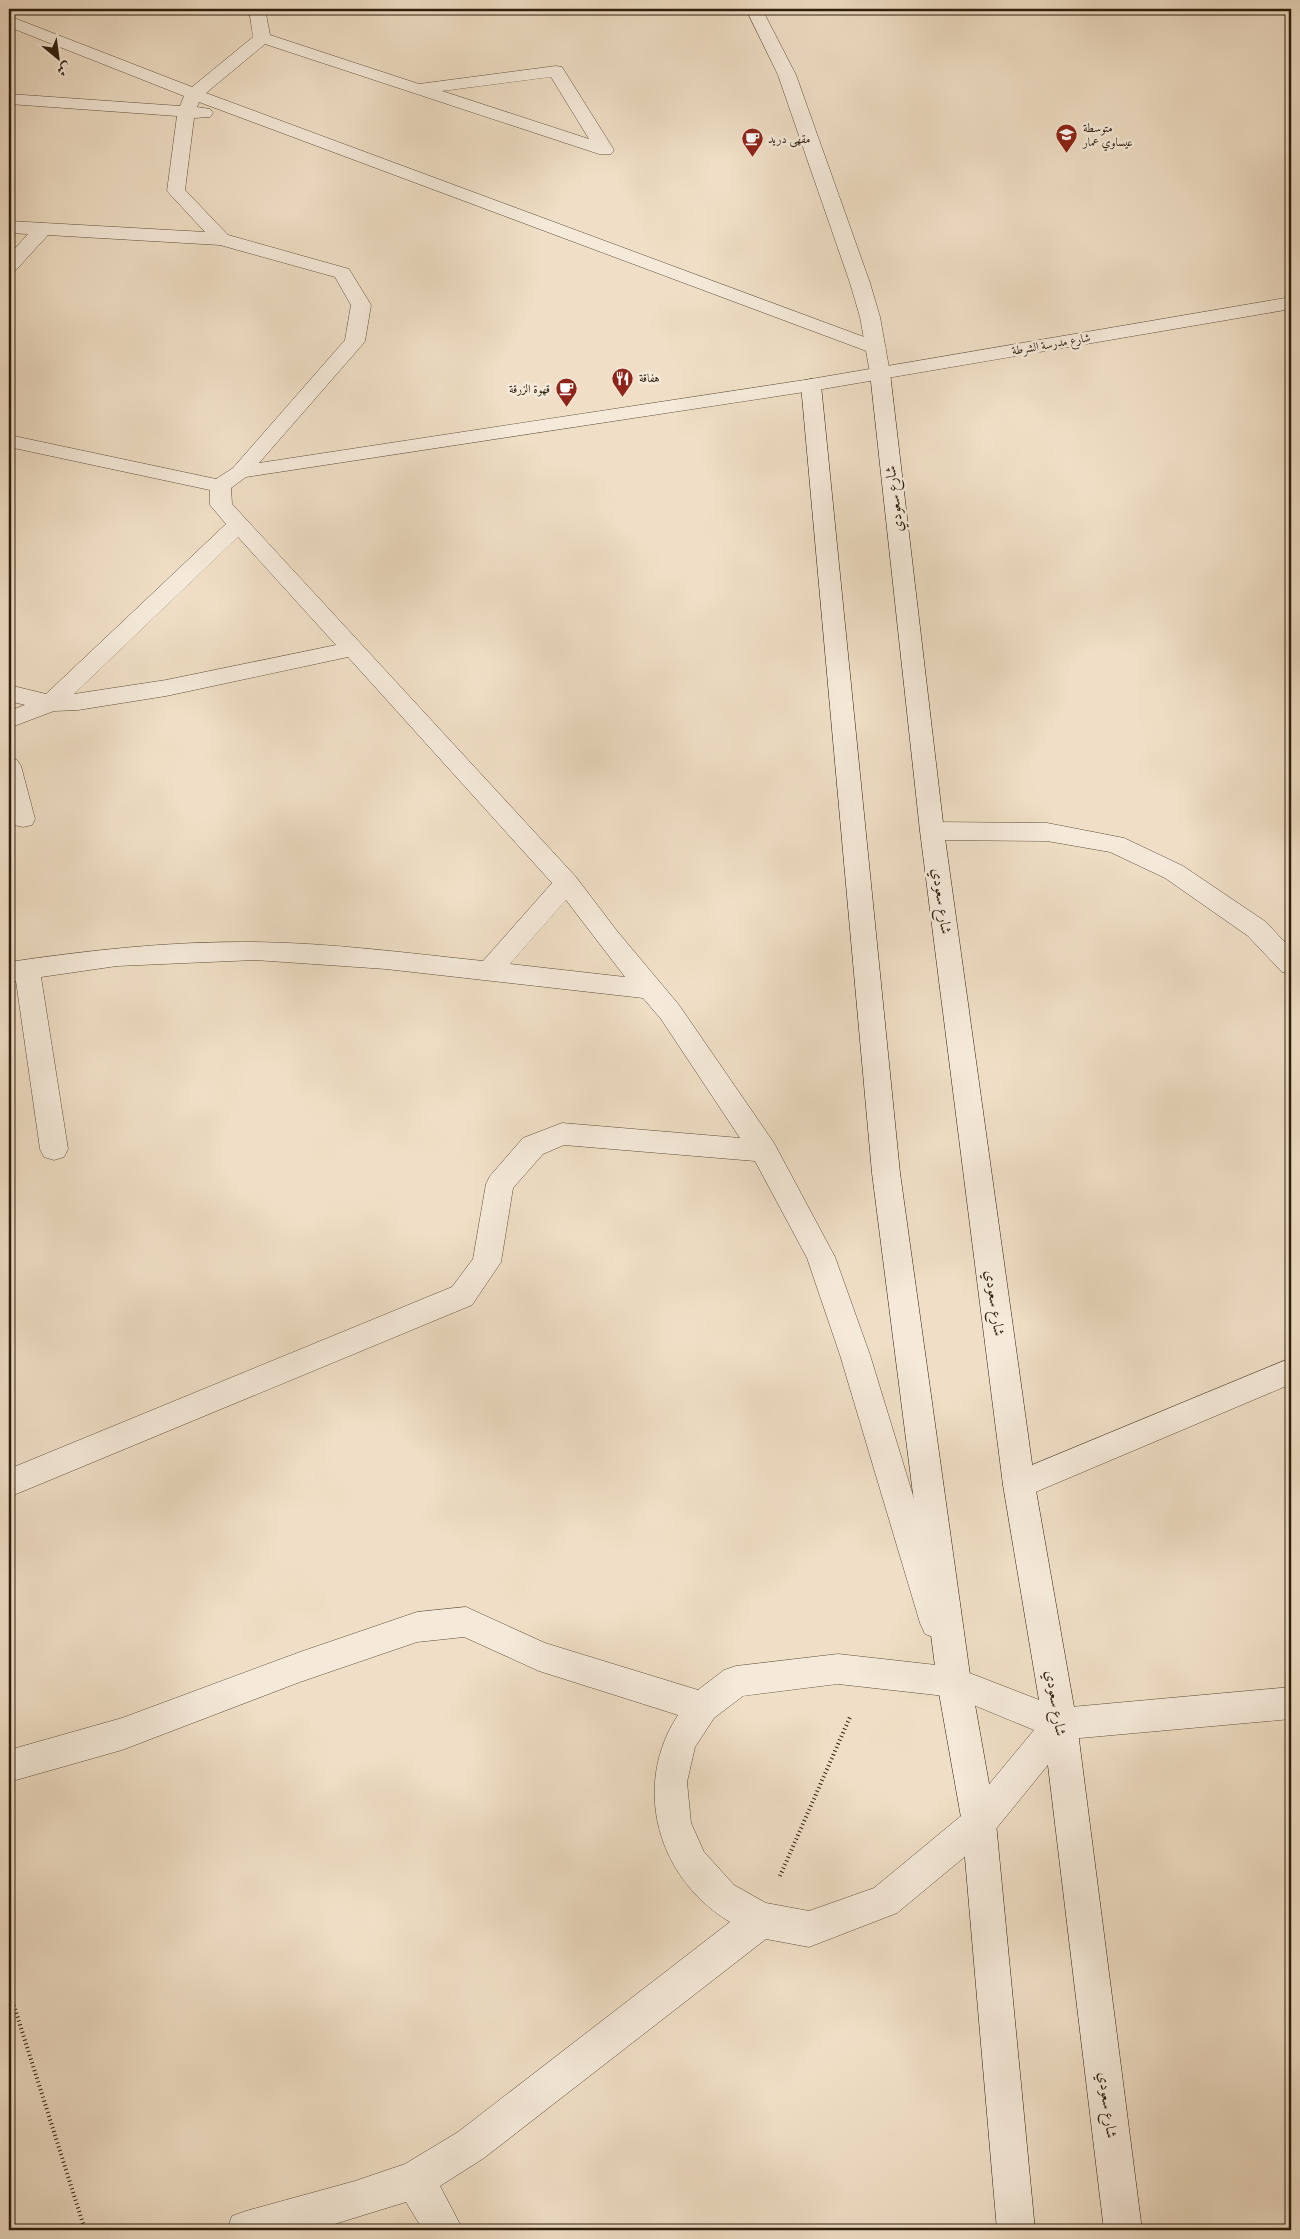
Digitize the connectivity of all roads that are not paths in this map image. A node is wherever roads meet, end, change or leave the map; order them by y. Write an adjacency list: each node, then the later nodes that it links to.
1 (257, 9): 4 (street)
2 (754, 9): 15 (street, شارع سعودي)
3 (9, 21): 6 (street)
4 (262, 38): 5 (street); 6 (street)
5 (419, 89): 5 (street)
6 (194, 94): 8 (street); 9 (street)
7 (9, 99): 8 (street)
8 (186, 112): 9 (street); 12 (street)
9 (250, 116): 15 (street)
10 (9, 228): 11 (street)
11 (43, 229): 12 (street); 13 (street)
12 (221, 239): 18 (street)
13 (9, 266)
14 (1291, 303): 15 (street, شارع مدرسة الشرطة)
15 (878, 361): 16 (street, شارع مدرسة الشرطة); 26 (street, شارع سعودي)
16 (811, 385): 18 (street, شارع مدرسة الشرطة); 37 (street)
17 (9, 441): 18 (street)
18 (230, 479): 19 (street)
19 (239, 524): 20 (street); 22 (street)
20 (352, 649): 22 (street); 27 (street)
21 (9, 693): 22 (street)
22 (51, 703): 23 (street)
23 (9, 720)
24 (9, 766): 25 (street)
25 (23, 819)
26 (932, 831): 28 (street); 36 (street, شارع سعودي)
27 (566, 883): 30 (street); 31 (street)
28 (1291, 965)
29 (18, 971): 30 (street); 32 (street)
30 (489, 971): 31 (street)
31 (650, 989): 33 (street)
32 (54, 1149)
33 (764, 1151): 35 (street); 37 (street)
34 (1291, 1371): 36 (street)
35 (9, 1483)
36 (1019, 1485): 40 (street, شارع سعودي)
37 (954, 1682): 39 (street); 40 (street); 42 (street)
38 (1291, 1703): 40 (street)
39 (702, 1707): 41 (street); 43 (street)
40 (1060, 1724): 42 (street); 48 (street, شارع سعودي)
41 (9, 1766)
42 (980, 1823): 43 (street); 47 (street)
43 (761, 1920): 44 (street)
44 (415, 2180): 45 (street); 46 (street)
45 (246, 2230)
46 (444, 2230)
47 (1016, 2230)
48 (1123, 2230)

